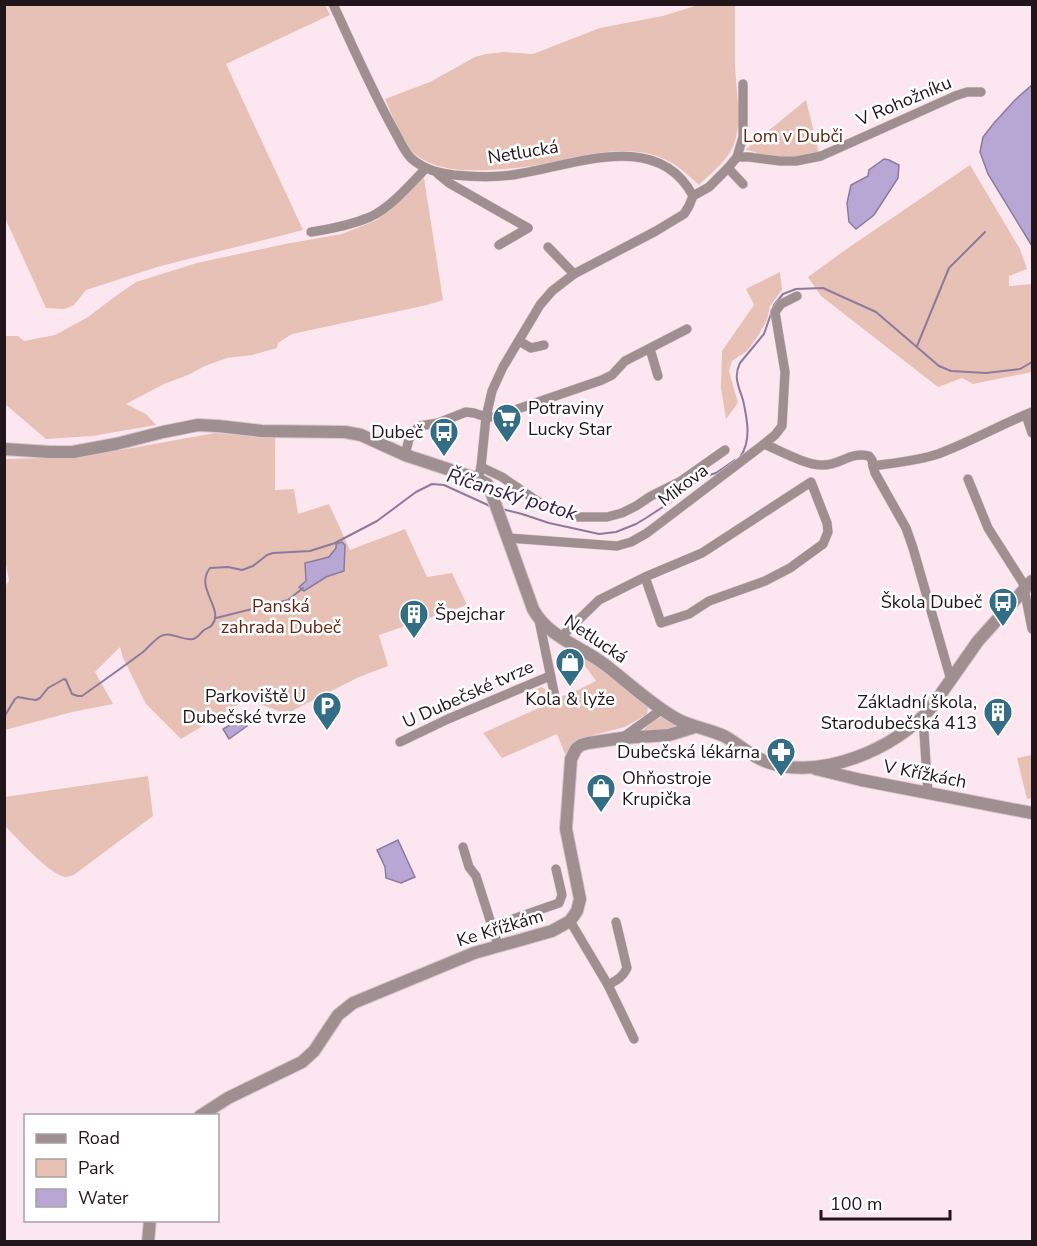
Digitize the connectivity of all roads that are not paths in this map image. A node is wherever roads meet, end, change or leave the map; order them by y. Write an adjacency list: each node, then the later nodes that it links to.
1 (333, 4): 5 (street, Netlucká)
2 (743, 84): 4 (street)
3 (981, 92): 4 (street, V Rohožníku)
4 (737, 157): 6 (street)
5 (426, 168): 7 (street, Netlucká); 10 (street)
6 (728, 168): 8 (street); 9 (street)
7 (437, 173): 9 (street, Netlucká); 11 (street)
8 (743, 184)
9 (693, 196): 13 (street)
10 (312, 232)
11 (499, 244)
12 (549, 247): 13 (street)
13 (574, 274): 16 (street)
14 (797, 296): 23 (street, Mikova)
15 (687, 329): 18 (street)
16 (519, 341): 17 (street); 21 (street)
17 (543, 345)
18 (650, 349): 19 (street); 21 (street)
19 (658, 376)
20 (1029, 414): 22 (street); 27 (street)
21 (486, 417): 26 (street); 28 (street)
22 (1032, 433)
23 (764, 444): 27 (street); 30 (street, Mikova)
24 (4, 449): 26 (street)
25 (725, 450): 28 (street, Mikova)
26 (405, 455): 28 (street)
27 (873, 466): 37 (street)
28 (480, 473): 30 (street, Netlucká)
29 (968, 479): 32 (street)
30 (508, 538): 33 (street, Netlucká)
31 (645, 577): 31 (street); 35 (street)
32 (1030, 589): 34 (street); 37 (street)
33 (539, 620): 35 (street, Netlucká); 36 (street)
34 (1032, 629)
35 (561, 637): 39 (street, Netlucká)
36 (550, 676): 38 (street); 43 (street, U Dubečské tvrze)
37 (951, 680): 40 (street)
38 (555, 697)
39 (661, 710): 41 (street, Netlucká); 42 (street)
40 (923, 718): 44 (street); 45 (street)
41 (695, 727): 42 (street); 44 (street, Netlucká)
42 (622, 738): 49 (street, Ke Křížkám)
43 (400, 742)
44 (812, 767): 45 (street, V Křížkách)
45 (928, 793): 46 (street, V Křížkách)
46 (1032, 813)
47 (463, 847): 51 (street)
48 (556, 869): 51 (street)
49 (570, 921): 52 (street, Ke Křížkám); 53 (street)
50 (616, 922): 53 (street)
51 (493, 926): 52 (street)
52 (498, 945): 55 (street, Ke Křížkám)
53 (609, 985): 54 (street)
54 (634, 1039)
55 (203, 1114)
56 (150, 1222): 57 (street)
57 (148, 1242)

